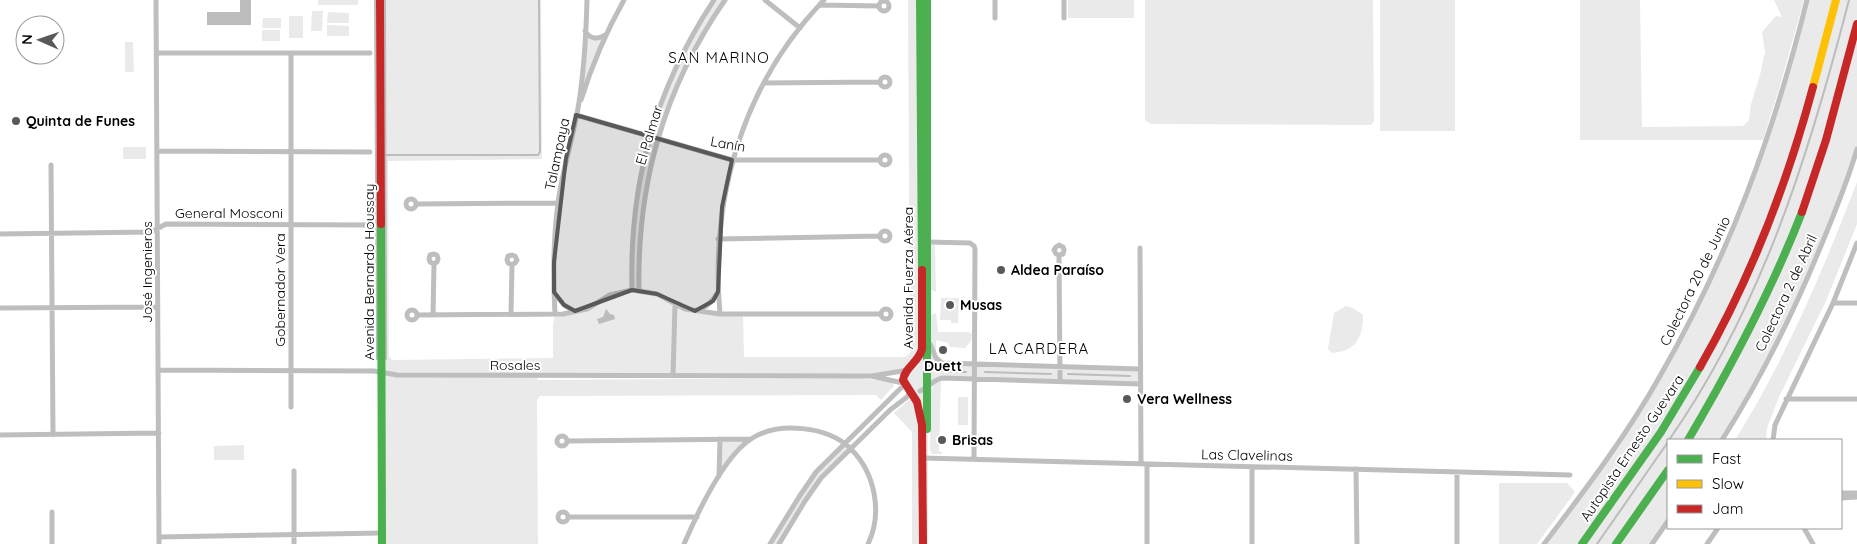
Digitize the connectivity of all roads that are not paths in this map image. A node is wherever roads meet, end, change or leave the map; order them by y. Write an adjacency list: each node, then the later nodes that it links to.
1 (156, 0): 24 (street, José Ingenieros)
2 (380, 0): 81 (main road, Avenida Bernardo Houssay)
3 (587, 0): 21 (street, Talampaya)
4 (624, 0): 22 (street)
5 (714, 0): 30 (street, El Palmar)
6 (725, 0): 31 (street, El Palmar)
7 (765, 0): 20 (street)
8 (824, 0): 15 (street)
9 (920, 0): 23 (main road, Avenida Fuerza Aérea)
10 (927, 0): 23 (main road, Avenida Fuerza Aérea)
11 (995, 0): 17 (street)
12 (1064, 0): 18 (street)
13 (1808, 0): 143 (street, Colectora 20 de Junio)
14 (1836, 0): 144 (main road, Autopista Ernesto Guevara)
15 (820, 5): 16 (street); 20 (street)
16 (879, 6)
17 (996, 18)
18 (1064, 18)
19 (1857, 24): 97 (main road)
20 (800, 28): 28 (street)
21 (585, 30): 22 (street); 29 (street, Talampaya)
22 (605, 35): 29 (street)
23 (924, 47): 50 (main road, Avenida Fuerza Aérea); 77 (main road, Avenida Fuerza Aérea)
24 (157, 53): 25 (street); 33 (street, José Ingenieros)
25 (291, 53): 26 (street); 34 (street, Gobernador Vera)
26 (370, 53)
27 (880, 82): 28 (street)
28 (764, 83): 36 (street)
29 (576, 115): 30 (street, Lanín); 39 (street, Talampaya)
30 (650, 136): 31 (street, Lanín); 42 (street, El Palmar)
31 (658, 139): 36 (street, Lanín); 41 (street, El Palmar)
32 (1857, 149): 98 (street, Colectora 2 de Abril)
33 (158, 151): 34 (street); 45 (street, José Ingenieros)
34 (291, 152): 35 (street); 43 (street, Gobernador Vera)
35 (370, 152)
36 (732, 160): 37 (street, Lanín); 49 (street)
37 (880, 160)
38 (51, 164): 47 (street)
39 (558, 203): 40 (street); 58 (street, Talampaya)
40 (416, 204)
41 (642, 211): 42 (street); 57 (street, El Palmar)
42 (634, 212): 56 (street, El Palmar)
43 (291, 224): 44 (street, General Mosconi); 45 (street, General Mosconi); 80 (street, Gobernador Vera)
44 (370, 225)
45 (158, 228): 47 (street, General Mosconi); 63 (street, José Ingenieros)
46 (0, 234): 47 (street, General Mosconi)
47 (52, 234): 65 (street)
48 (880, 236): 49 (street)
49 (718, 239): 59 (street)
50 (928, 242): 74 (main road, Avenida Fuerza Aérea); 75 (street)
51 (1857, 243): 60 (street)
52 (1140, 248): 78 (street)
53 (1059, 255): 76 (street)
54 (434, 264): 73 (street)
55 (512, 265): 68 (street)
56 (632, 290): 57 (street); 67 (street)
57 (639, 290): 61 (street)
58 (554, 292): 67 (street); 69 (street, Talampaya)
59 (718, 292): 66 (street); 70 (street)
60 (1833, 303): 62 (street); 89 (street)
61 (675, 304): 66 (street); 82 (street)
62 (1857, 304)
63 (158, 307): 65 (street); 79 (street, José Ingenieros)
64 (0, 308): 65 (street)
65 (52, 308): 93 (street)
66 (694, 311): 70 (street)
67 (574, 312): 69 (street)
68 (511, 314): 69 (street); 73 (street)
69 (555, 314)
70 (720, 314): 71 (street)
71 (881, 314)
72 (416, 315): 73 (street)
73 (434, 315)
74 (928, 336): 75 (street); 88 (main road, Avenida Fuerza Aérea)
75 (975, 364): 76 (street); 84 (street)
76 (1060, 367): 78 (street); 85 (street)
77 (909, 369): 83 (street, Rosales); 86 (main road, Avenida Fuerza Aérea); 88 (main road)
78 (1140, 369): 87 (street)
79 (158, 370): 80 (street, Rosales); 92 (street, José Ingenieros)
80 (292, 370): 81 (street, Rosales); 91 (street, Gobernador Vera)
81 (382, 372): 82 (street, Rosales); 126 (main road, Avenida Bernardo Houssay)
82 (672, 376): 83 (street, Rosales)
83 (871, 376): 86 (street, Rosales)
84 (974, 378): 85 (street); 88 (street); 104 (street)
85 (1060, 381): 87 (street)
86 (903, 384): 88 (main road, Avenida Fuerza Aérea); 101 (street)
87 (1140, 384): 105 (street)
88 (920, 387): 102 (street); 103 (main road, Avenida Fuerza Aérea); 103 (main road, Avenida Fuerza Aérea)
89 (1786, 399): 90 (street); 99 (street)
90 (1857, 399)
91 (292, 407)
92 (159, 433): 93 (street); 128 (street, José Ingenieros)
93 (53, 435): 94 (street)
94 (0, 436)
95 (751, 438): 96 (street); 101 (street); 113 (street)
96 (720, 439): 100 (street); 113 (street)
97 (1689, 439)
98 (1723, 439)
99 (1773, 439)
100 (567, 441)
101 (844, 444): 102 (street); 122 (street)
102 (851, 449): 123 (street); 136 (street)
103 (925, 458): 104 (street, Las Clavelinas); 137 (main road, Avenida Fuerza Aérea); 138 (main road, Avenida Fuerza Aérea)
104 (974, 459): 105 (street, Las Clavelinas)
105 (1141, 464): 106 (street, Las Clavelinas)
106 (1147, 464): 107 (street, Las Clavelinas); 139 (street)
107 (1252, 467): 108 (street, Las Clavelinas); 140 (street)
108 (1356, 469): 111 (street, Las Clavelinas); 141 (street)
109 (294, 471): 127 (street)
110 (1667, 471): 145 (main road)
111 (1457, 472): 112 (street, Las Clavelinas); 142 (street)
112 (1570, 475)
113 (719, 477): 120 (street)
114 (1842, 493): 115 (street)
115 (1857, 493)
116 (1842, 498): 117 (street)
117 (1857, 498)
118 (52, 512): 129 (street)
119 (568, 517): 120 (street)
120 (697, 517): 133 (street)
121 (1667, 522): 146 (street)
122 (782, 523): 123 (street); 134 (street)
123 (788, 528): 135 (street)
124 (1717, 529): 147 (street)
125 (1805, 529): 148 (street)
126 (382, 533): 127 (street); 132 (main road, Avenida Bernardo Houssay)
127 (294, 534): 128 (street); 131 (street)
128 (159, 537): 130 (street, José Ingenieros)
129 (52, 544)
130 (159, 544)
131 (294, 544)
132 (382, 544)
133 (684, 544)
134 (770, 544)
135 (779, 544)
136 (868, 544)
137 (923, 544)
138 (928, 544)
139 (1147, 544)
140 (1252, 544)
141 (1357, 544)
142 (1457, 544)
143 (1544, 544)
144 (1582, 544)
145 (1616, 544)
146 (1652, 544)
147 (1707, 544)
148 (1813, 544)

